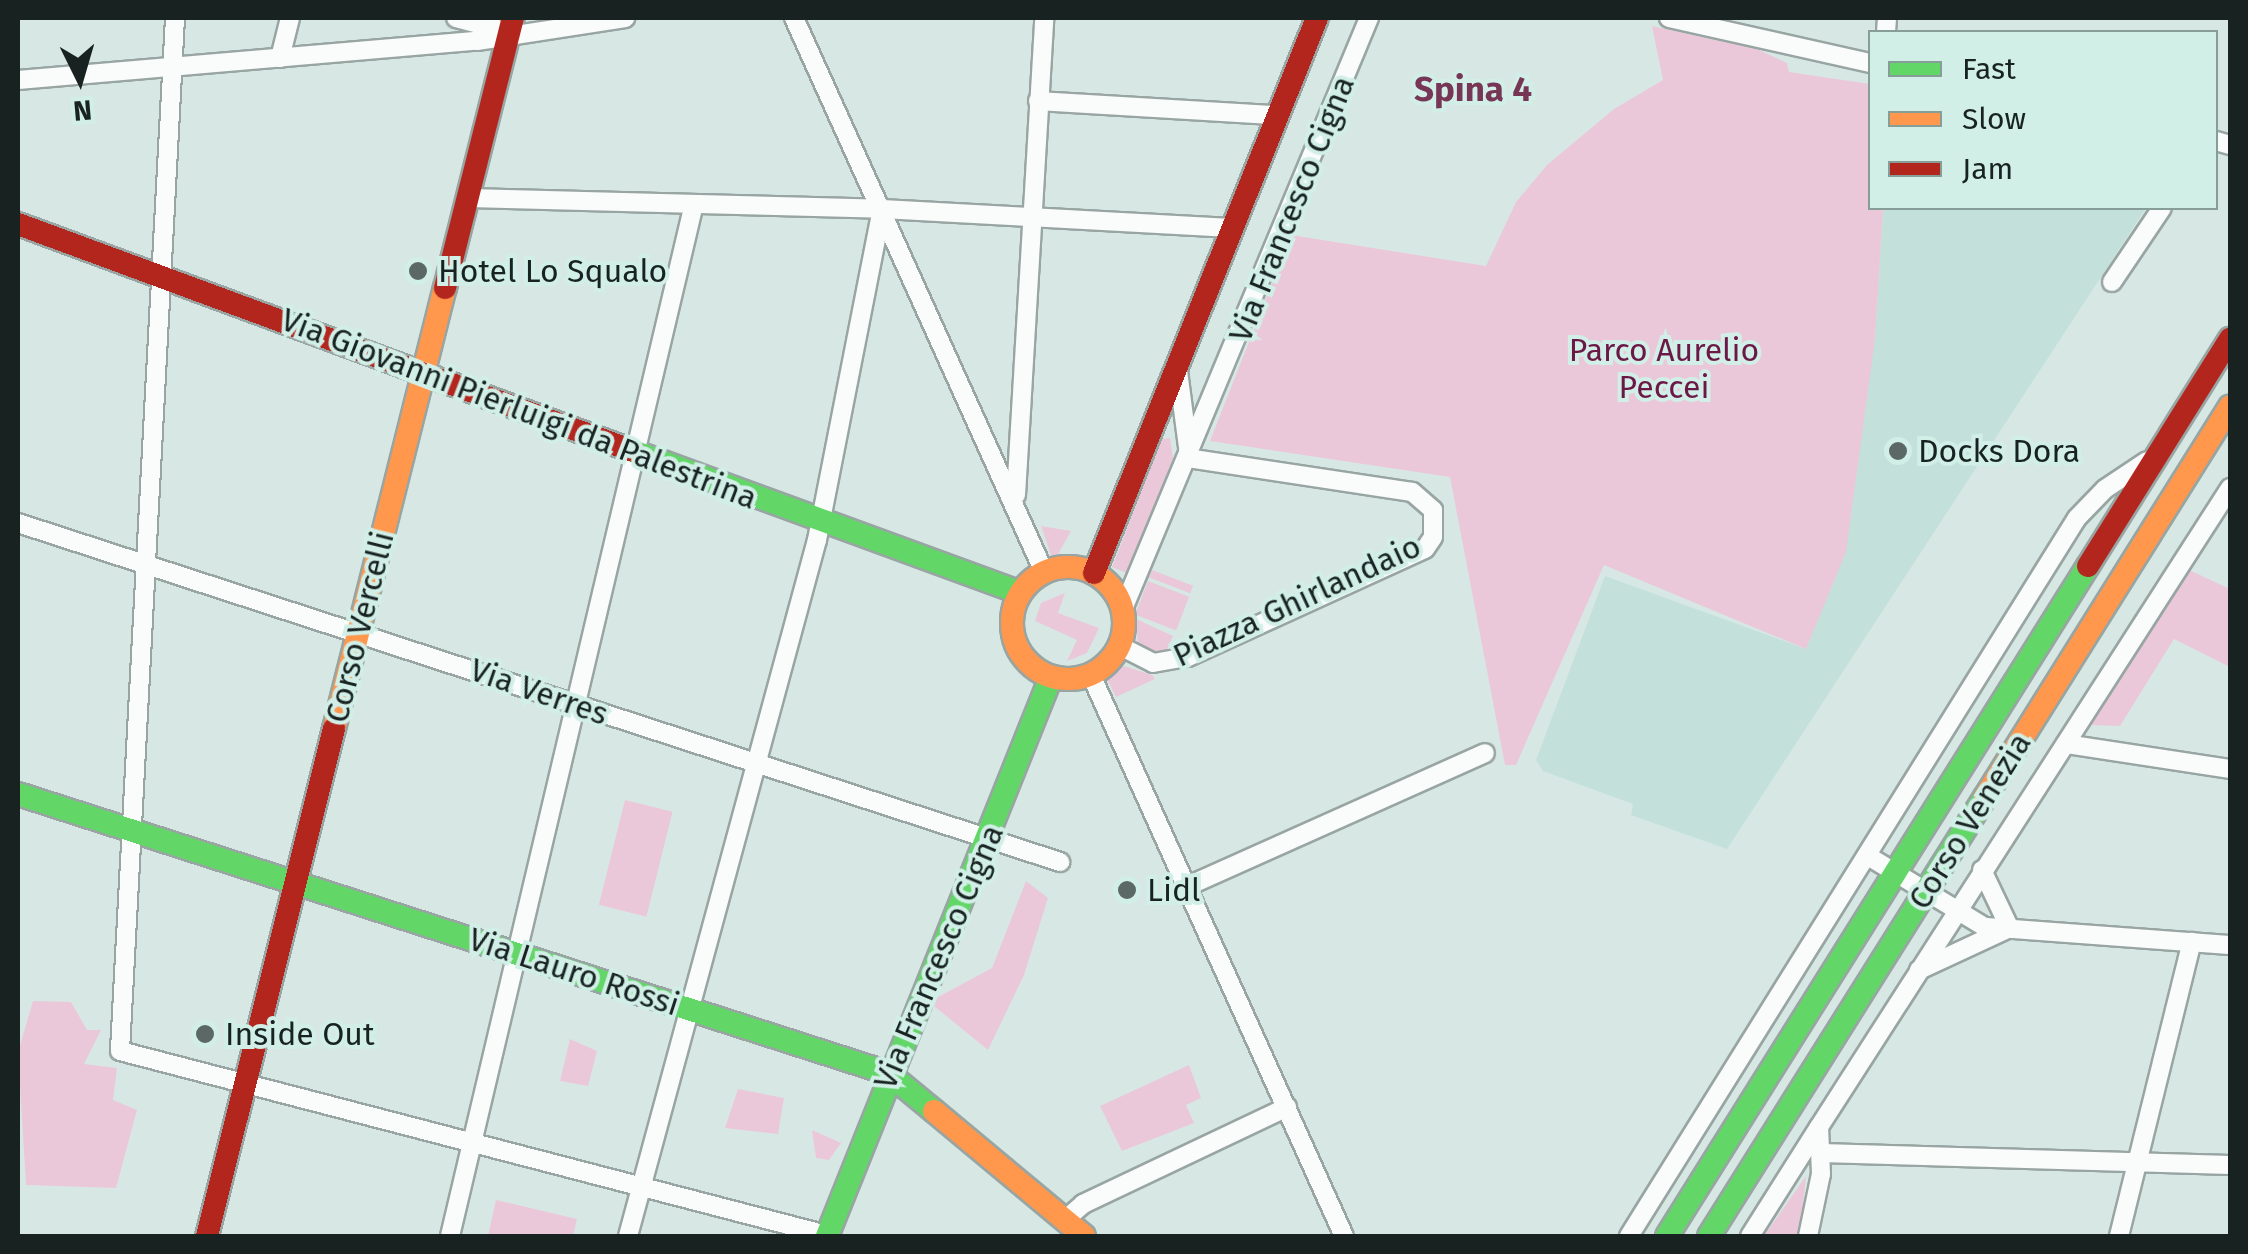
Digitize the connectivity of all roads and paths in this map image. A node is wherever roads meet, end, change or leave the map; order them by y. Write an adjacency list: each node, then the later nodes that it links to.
1 (175, 18): 13 (street)
2 (290, 18): 11 (street)
3 (456, 18): 10 (street)
4 (625, 18): 10 (street)
5 (794, 18): 19 (street)
6 (1044, 18): 15 (street)
7 (1317, 18): 16 (street, Via Francesco Cigna)
8 (1369, 18): 32 (street, Via Francesco Cigna)
9 (1669, 18): 12 (street)
10 (511, 25): 11 (street); 17 (street, Corso Vercelli)
11 (280, 58): 13 (street)
12 (1868, 62)
13 (173, 68): 14 (street); 24 (street)
14 (18, 80)
15 (1038, 101): 16 (street); 21 (street)
16 (1276, 115): 23 (street, Via Francesco Cigna)
17 (468, 198): 18 (street); 28 (street, Corso Vercelli)
18 (694, 204): 19 (street); 30 (street)
19 (882, 209): 21 (street); 34 (street); 35 (street)
20 (2161, 210): 25 (street)
21 (1030, 220): 23 (street); 34 (street)
22 (18, 224): 24 (street, Via Giovanni Pierluigi da Palestrina)
23 (1232, 228): 27 (street, Via Francesco Cigna)
24 (161, 274): 28 (street, Via Giovanni Pierluigi da Palestrina); 37 (street)
25 (2112, 282)
26 (2230, 340): 31 (street, Corso Venezia)
27 (1178, 368): 32 (street, Via Francesco Cigna); 39 (street, Via Francesco Cigna)
28 (423, 374): 30 (street, Via Giovanni Pierluigi da Palestrina); 42 (street, Corso Vercelli)
29 (2230, 406): 60 (street, Corso Venezia)
30 (638, 453): 35 (street, Via Giovanni Pierluigi da Palestrina); 46 (street)
31 (2156, 455): 54 (street, Corso Venezia); 57 (street, Corso Venezia)
32 (1188, 457): 41 (street, Via Francesco Cigna); 43 (street, Piazza Ghirlandaio)
33 (2230, 488): 47 (street, Corso Venezia)
34 (1016, 500): 38 (street)
35 (821, 522): 40 (street, Via Giovanni Pierluigi da Palestrina); 49 (street)
36 (18, 523): 37 (street, Via Verres)
37 (146, 563): 42 (street, Via Verres); 52 (street)
38 (1044, 572): 39 (street); 40 (street)
39 (1094, 573): 41 (street)
40 (1020, 593): 45 (street)
41 (1122, 609): 43 (street, Piazza Ghirlandaio)
42 (359, 630): 46 (street, Via Verres); 58 (street, Corso Vercelli)
43 (1120, 646): 44 (street, Piazza Ghirlandaio)
44 (1091, 675): 45 (street); 59 (street)
45 (1051, 678): 53 (street, Via Francesco Cigna)
46 (577, 705): 49 (street, Via Verres); 65 (street)
47 (2066, 744): 50 (street); 56 (street, Corso Venezia)
48 (1486, 753): 59 (street)
49 (759, 765): 53 (street, Via Verres); 67 (street)
50 (2230, 769)
51 (18, 794): 52 (street, Via Lauro Rossi)
52 (132, 830): 58 (street, Via Lauro Rossi); 69 (street)
53 (989, 838): 55 (street, Via Verres); 68 (street, Via Francesco Cigna)
54 (1868, 856): 57 (street); 84 (street, Corso Venezia)
55 (1060, 862)
56 (1982, 870): 61 (street, Corso Venezia); 62 (street)
57 (1896, 873): 60 (street); 85 (street, Corso Venezia)
58 (296, 882): 65 (street, Via Lauro Rossi); 69 (street, Corso Vercelli)
59 (1190, 885): 70 (street)
60 (1925, 892): 61 (street); 86 (street, Corso Venezia)
61 (1955, 910): 62 (street); 66 (street, Corso Venezia)
62 (2010, 929): 63 (street); 66 (street)
63 (2192, 942): 64 (street); 74 (street)
64 (2230, 945)
65 (516, 954): 67 (street, Via Lauro Rossi); 72 (street)
66 (1918, 970): 71 (street, Corso Venezia)
67 (688, 1009): 68 (street, Via Lauro Rossi); 76 (street)
68 (888, 1073): 77 (street, Via Lauro Rossi); 81 (street, Via Francesco Cigna)
69 (246, 1082): 72 (street); 78 (street, Corso Vercelli)
70 (1288, 1107): 77 (street); 83 (street)
71 (1819, 1127): 73 (street); 87 (street, Corso Venezia)
72 (472, 1142): 76 (street); 79 (street)
73 (1822, 1153): 74 (street); 88 (street)
74 (2136, 1162): 75 (street); 89 (street)
75 (2230, 1165)
76 (642, 1186): 80 (street); 81 (street)
77 (1066, 1219): 82 (street, Via Lauro Rossi)
78 (207, 1236)
79 (450, 1236)
80 (628, 1236)
81 (827, 1236)
82 (1084, 1236)
83 (1344, 1236)
84 (1630, 1236)
85 (1667, 1236)
86 (1709, 1236)
87 (1750, 1236)
88 (1808, 1236)
89 (2119, 1236)

